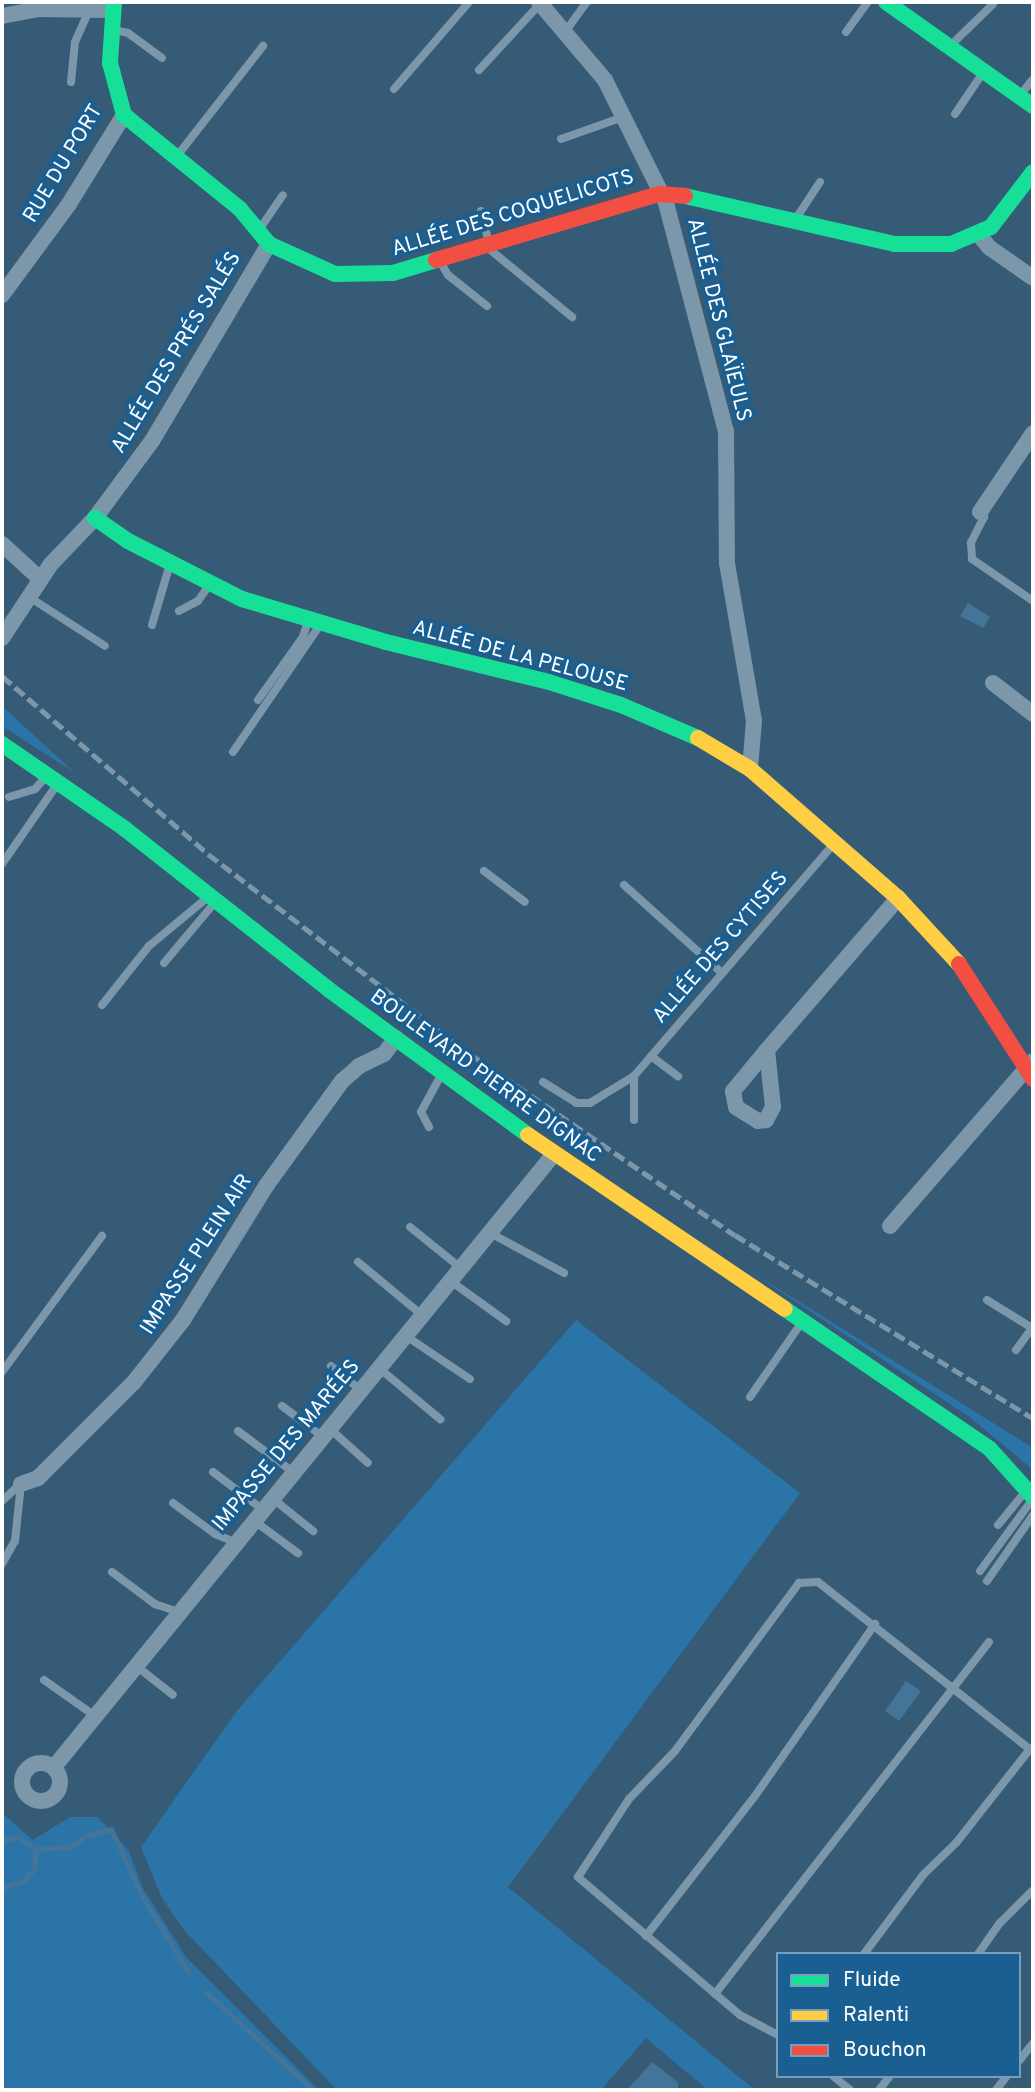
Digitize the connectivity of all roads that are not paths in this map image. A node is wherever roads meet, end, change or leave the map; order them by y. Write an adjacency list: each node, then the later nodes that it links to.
1 (470, 2): 20 (lane)
2 (587, 2): 11 (lane)
3 (868, 2): 12 (lane)
4 (886, 2): 14 (street)
5 (540, 3): 11 (street, ALLÉE DES GLAÏEULS); 16 (lane)
6 (992, 4): 14 (lane)
7 (112, 6): 8 (street); 10 (street, RUE DU PORT)
8 (89, 10): 9 (street); 19 (lane)
9 (2, 16)
10 (109, 29): 15 (lane); 23 (street, RUE DU PORT)
11 (565, 32): 24 (street, ALLÉE DES GLAÏEULS)
12 (846, 32)
13 (263, 46): 26 (lane)
14 (949, 47): 17 (street)
15 (162, 58)
16 (479, 70)
17 (984, 72): 21 (street); 22 (lane)
18 (1033, 79): 21 (lane)
19 (72, 82)
20 (394, 89)
21 (1026, 101)
22 (955, 114)
23 (124, 115): 26 (street, ALLÉE DES PRÉS SALÉS); 39 (street, RUE DU PORT)
24 (623, 117): 25 (lane); 29 (street, ALLÉE DES GLAÏEULS)
25 (561, 139)
26 (175, 159): 33 (street, ALLÉE DES PRÉS SALÉS)
27 (1033, 172): 34 (street, ALLÉE DES COQUELICOTS)
28 (820, 182): 32 (lane)
29 (659, 194): 32 (street, ALLÉE DES COQUELICOTS); 36 (street, ALLÉE DES COQUELICOTS); 61 (street, ALLÉE DES GLAÏEULS)
30 (283, 195): 33 (lane)
31 (481, 211): 36 (lane)
32 (794, 221): 34 (street, ALLÉE DES COQUELICOTS)
33 (258, 230): 35 (street, ALLÉE DES PRÉS SALÉS)
34 (979, 235): 38 (street)
35 (269, 244): 37 (street, ALLÉE DES COQUELICOTS); 44 (street, ALLÉE DES PRÉS SALÉS)
36 (487, 245): 37 (street, ALLÉE DES COQUELICOTS); 41 (lane)
37 (440, 259): 40 (lane)
38 (1033, 278)
39 (2, 295)
40 (486, 306)
41 (572, 317)
42 (1033, 433): 43 (street)
43 (980, 512): 50 (lane)
44 (95, 517): 46 (street, ALLÉE DE LA PELOUSE); 47 (street, ALLÉE DES PRÉS SALÉS)
45 (2, 544): 47 (street)
46 (170, 562): 48 (street, ALLÉE DE LA PELOUSE); 53 (lane)
47 (40, 579): 49 (street, ALLÉE DES PRÉS SALÉS)
48 (211, 583): 51 (lane); 52 (street, ALLÉE DE LA PELOUSE)
49 (29, 597): 54 (street, ALLÉE DES PRÉS SALÉS); 55 (lane)
50 (1033, 601)
51 (179, 611)
52 (316, 621): 57 (lane); 60 (lane); 61 (street, ALLÉE DE LA PELOUSE)
53 (152, 625)
54 (2, 636)
55 (104, 646)
56 (993, 683): 58 (street)
57 (258, 700)
58 (1033, 714)
59 (2, 744): 62 (street, BOULEVARD PIERRE DIGNAC)
60 (233, 752)
61 (750, 769): 64 (street, ALLÉE DE LA PELOUSE)
62 (53, 779): 63 (lane); 65 (lane); 68 (street, BOULEVARD PIERRE DIGNAC)
63 (9, 797)
64 (835, 842): 69 (street, ALLÉE DE LA PELOUSE); 72 (lane, ALLÉE DES CYTISES)
65 (2, 864)
66 (484, 871): 70 (lane)
67 (624, 885): 72 (lane)
68 (213, 898): 71 (lane); 73 (lane); 74 (street, BOULEVARD PIERRE DIGNAC)
69 (898, 898): 75 (street); 77 (street, ALLÉE DE LA PELOUSE)
70 (525, 902)
71 (164, 963)
72 (722, 973): 76 (lane, ALLÉE DES CYTISES)
73 (102, 1005)
74 (396, 1038): 78 (street, BOULEVARD PIERRE DIGNAC); 112 (street, IMPASSE PLEIN AIR)
75 (767, 1050)
76 (651, 1056): 79 (lane, ALLÉE DES CYTISES); 80 (lane)
77 (1031, 1069): 85 (street)
78 (442, 1073): 83 (lane); 84 (street, BOULEVARD PIERRE DIGNAC)
79 (634, 1076): 81 (lane, ALLÉE DES CYTISES); 82 (lane)
80 (678, 1076)
81 (543, 1082)
82 (634, 1120)
83 (429, 1127)
84 (554, 1154): 87 (street, IMPASSE DES MARÉES); 95 (street, BOULEVARD PIERRE DIGNAC)
85 (890, 1226)
86 (410, 1227): 91 (lane)
87 (492, 1234): 90 (lane); 91 (street, IMPASSE DES MARÉES)
88 (102, 1236): 101 (lane)
89 (358, 1262): 93 (lane)
90 (564, 1273)
91 (457, 1276): 93 (street, IMPASSE DES MARÉES); 94 (lane)
92 (986, 1300): 96 (lane)
93 (423, 1316): 97 (street, IMPASSE DES MARÉES)
94 (506, 1321)
95 (803, 1322): 104 (lane); 113 (street, BOULEVARD PIERRE DIGNAC)
96 (1033, 1327): 98 (lane)
97 (406, 1336): 100 (street, IMPASSE DES MARÉES); 102 (lane)
98 (1016, 1350)
99 (331, 1366): 103 (lane)
100 (379, 1368): 103 (street, IMPASSE DES MARÉES); 106 (lane)
101 (2, 1372)
102 (470, 1379)
103 (361, 1390): 108 (street, IMPASSE DES MARÉES)
104 (750, 1398)
105 (282, 1406): 108 (lane)
106 (440, 1419)
107 (238, 1431): 111 (lane)
108 (325, 1432): 109 (lane); 111 (street, IMPASSE DES MARÉES)
109 (368, 1464)
110 (213, 1472): 116 (lane)
111 (293, 1472): 116 (street, IMPASSE DES MARÉES)
112 (21, 1484): 114 (lane); 122 (lane)
113 (1032, 1495): 118 (lane); 123 (lane)
114 (2, 1502)
115 (173, 1503): 120 (lane)
116 (262, 1509): 119 (lane); 120 (street, IMPASSE DES MARÉES); 121 (lane)
117 (1033, 1514): 125 (lane)
118 (998, 1525)
119 (313, 1531)
120 (235, 1542): 126 (street, IMPASSE DES MARÉES)
121 (298, 1553)
122 (2, 1564)
123 (979, 1571)
124 (112, 1572): 126 (lane)
125 (987, 1581)
126 (178, 1612): 129 (street, IMPASSE DES MARÉES)
127 (874, 1624): 131 (lane); 137 (lane); 137 (lane)
128 (989, 1642): 131 (lane)
129 (135, 1665): 132 (lane); 133 (street, IMPASSE DES MARÉES)
130 (44, 1680): 133 (lane)
131 (952, 1687): 134 (lane); 140 (lane)
132 (173, 1695)
133 (95, 1716): 135 (street, IMPASSE DES MARÉES)
134 (1031, 1751): 138 (lane)
135 (54, 1767)
136 (1033, 1890): 139 (lane)
137 (646, 1936): 140 (lane)
138 (865, 1952)
139 (979, 1952)
140 (716, 1994): 141 (lane)
141 (776, 2034)
142 (1033, 2043): 143 (lane)
143 (1021, 2058)
144 (836, 2078): 145 (lane)
145 (850, 2090)

